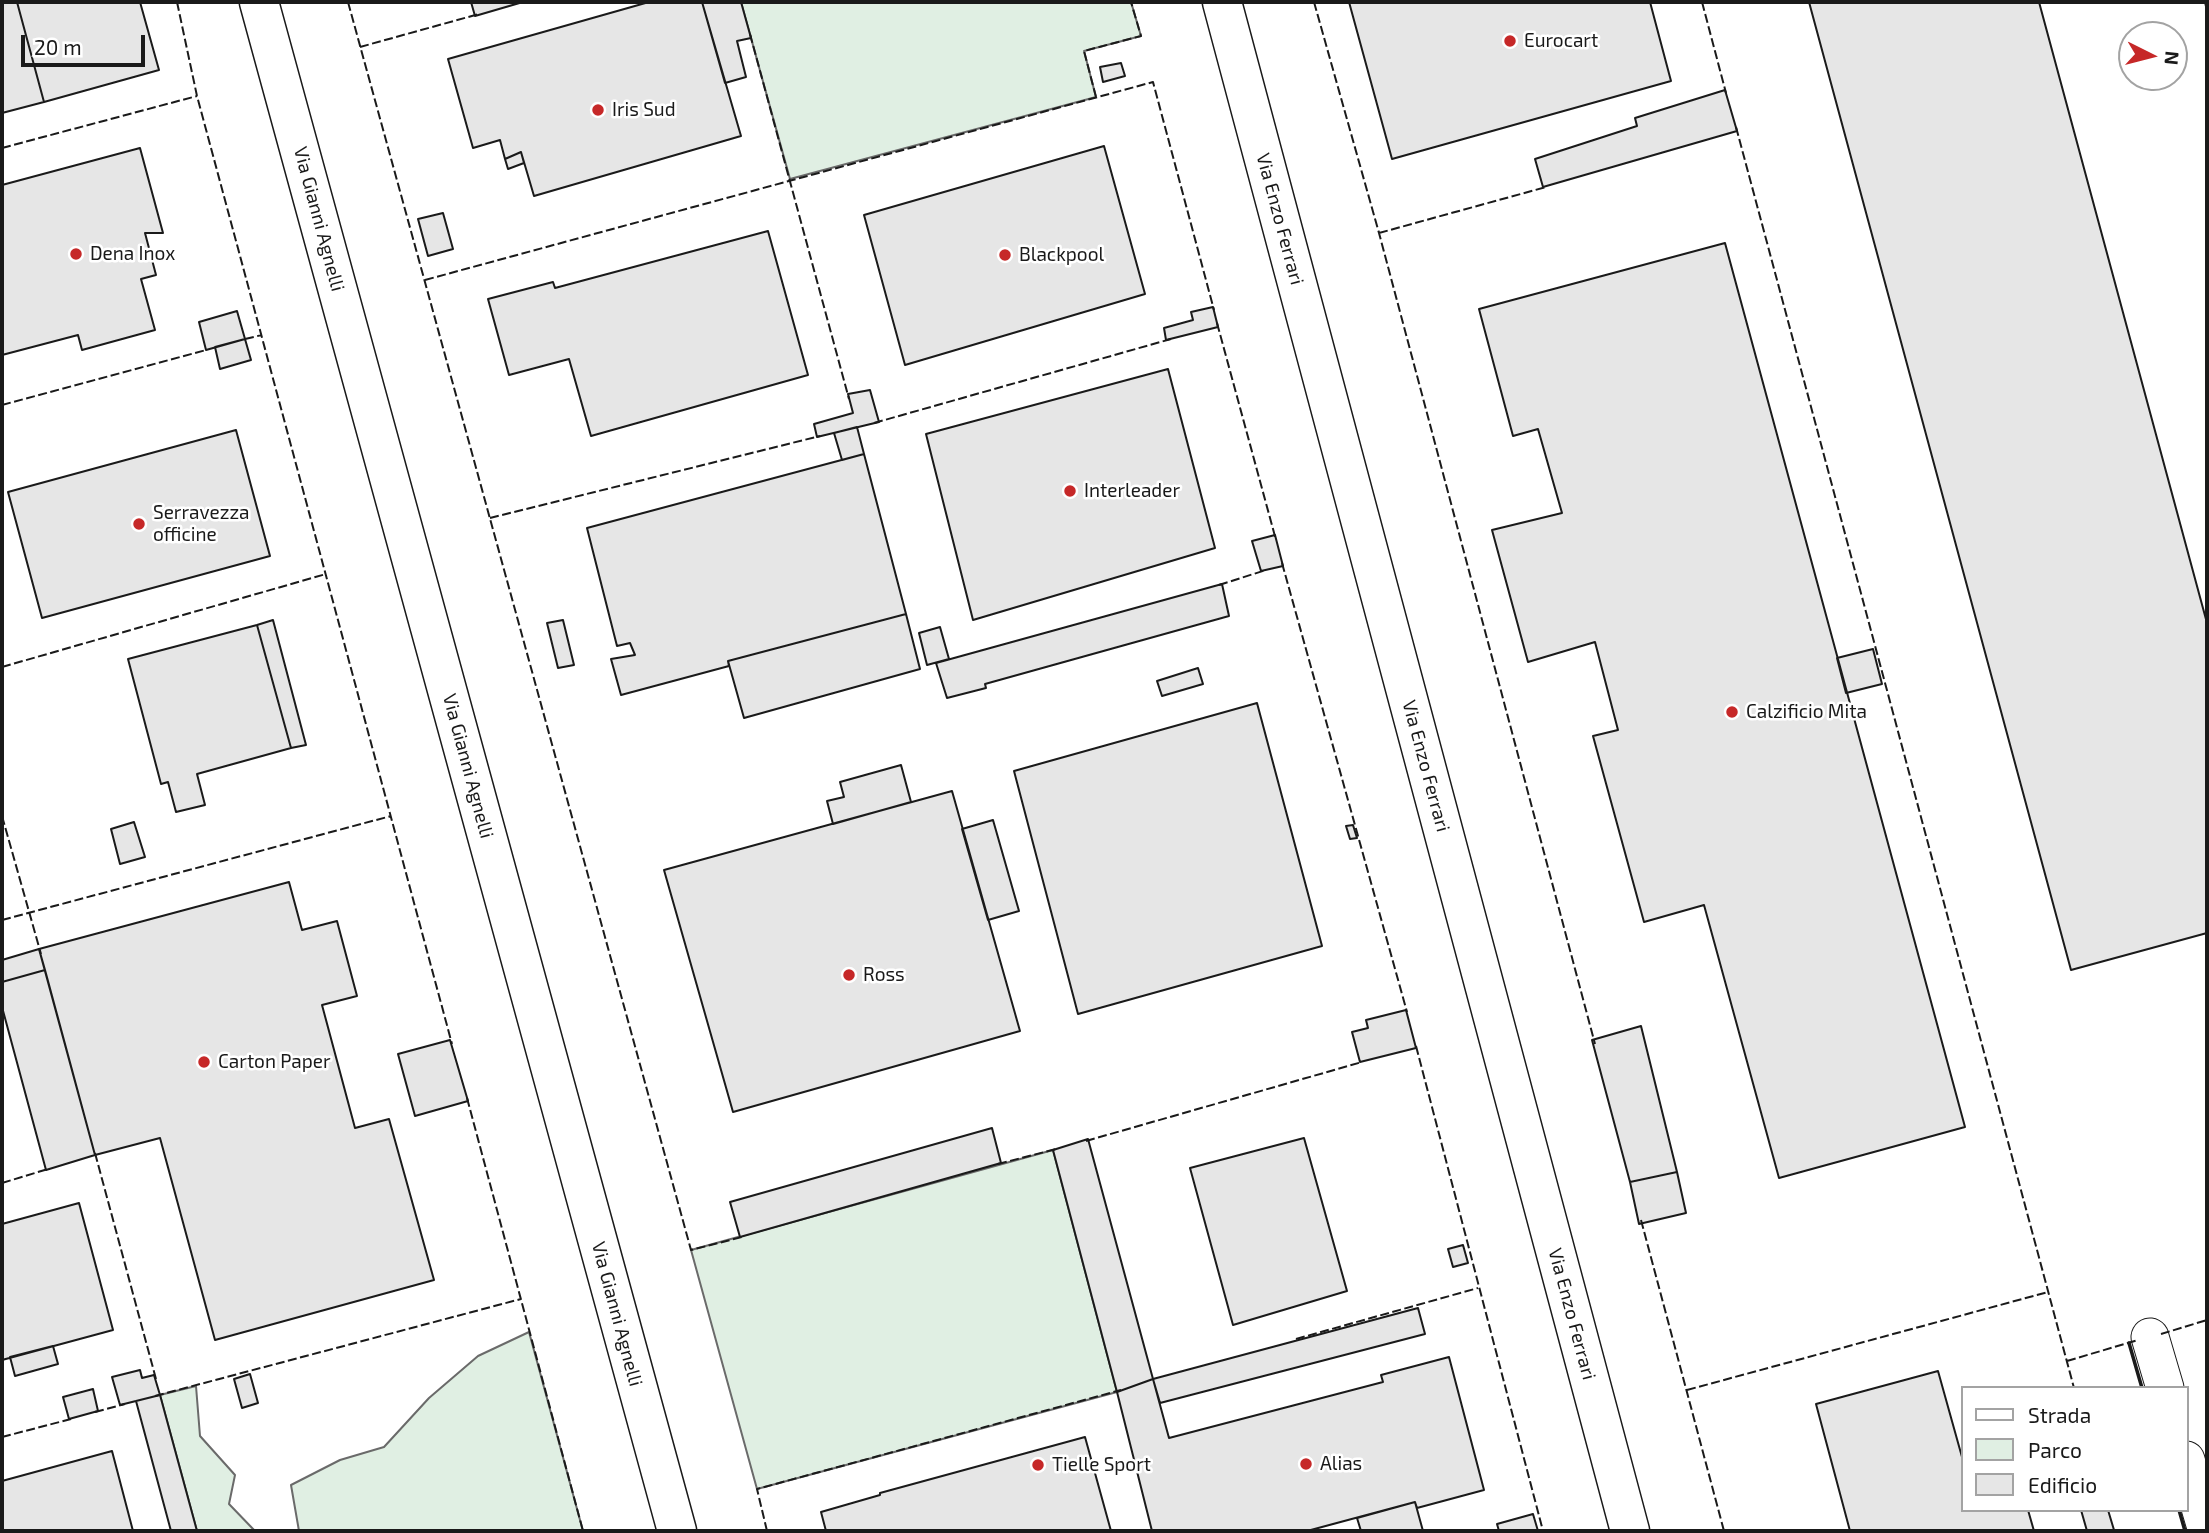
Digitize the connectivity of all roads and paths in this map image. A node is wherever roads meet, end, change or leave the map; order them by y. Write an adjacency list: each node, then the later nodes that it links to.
1 (259, 2): 6 (street, Via Gianni Agnelli)
2 (1222, 2): 7 (street, Via Enzo Ferrari)
3 (2150, 1337): 4 (street)
4 (2164, 1386)
5 (2188, 1467): 8 (street)
6 (677, 1531)
7 (1630, 1531)
8 (2207, 1531)

